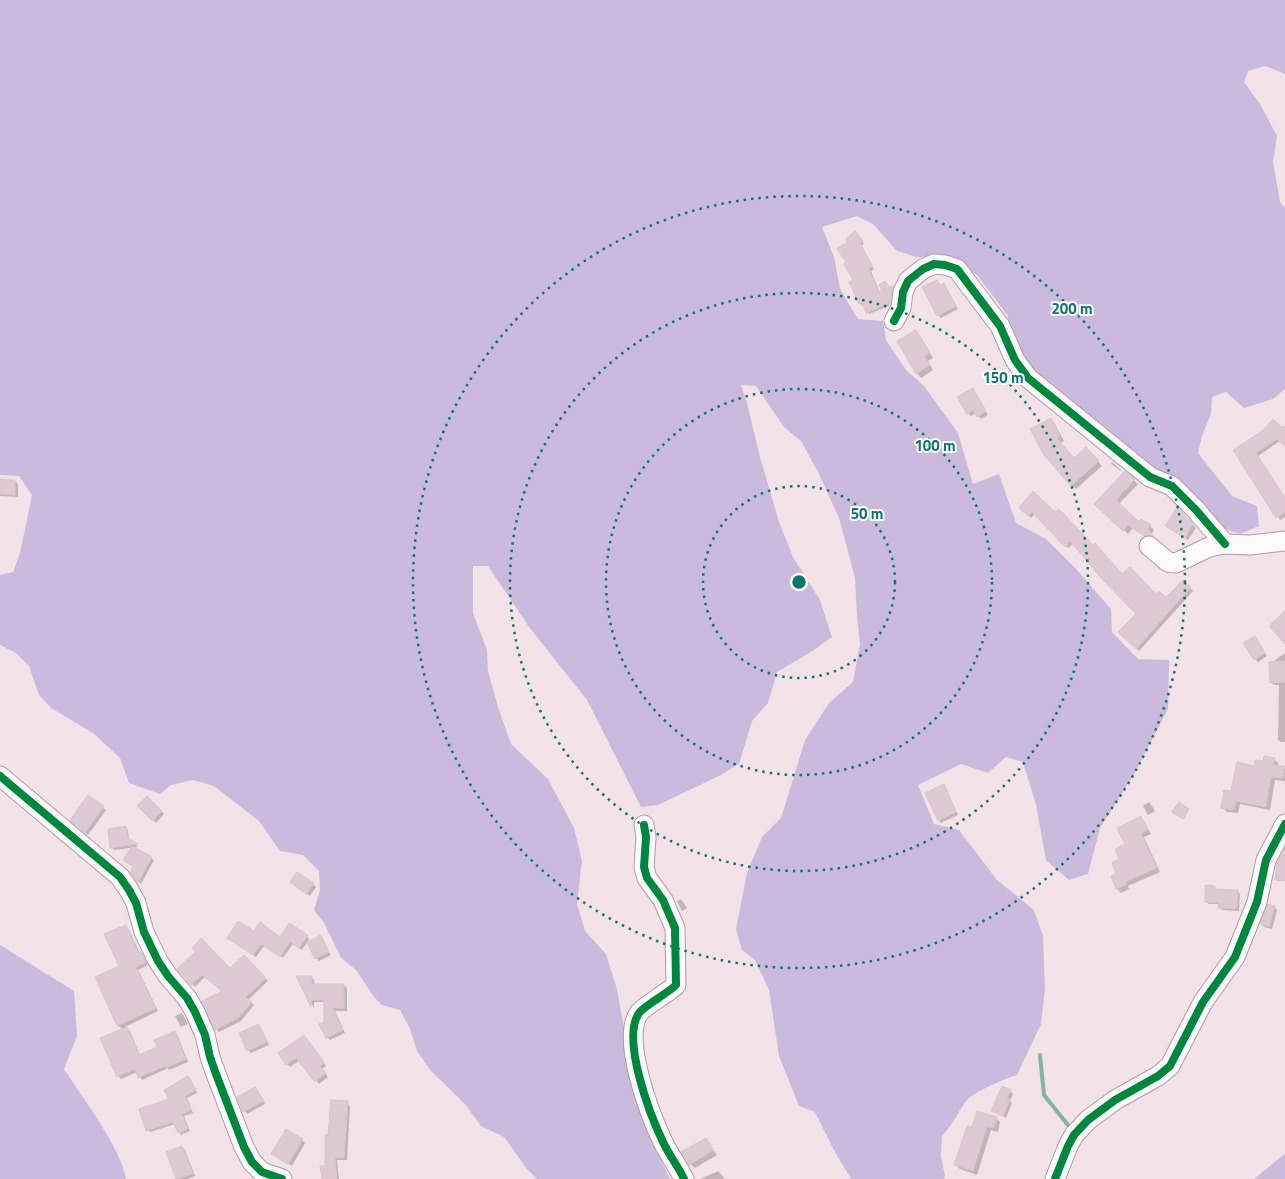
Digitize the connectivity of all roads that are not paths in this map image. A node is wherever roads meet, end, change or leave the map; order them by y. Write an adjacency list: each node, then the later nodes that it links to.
1 (894, 321): 3 (street)
2 (1285, 541): 3 (street)
3 (1225, 544): 4 (street)
4 (1149, 546)
5 (0, 776): 8 (street)
6 (1285, 824): 10 (street)
7 (644, 825): 9 (street)
8 (282, 1179)
9 (684, 1179)
10 (1055, 1179)

